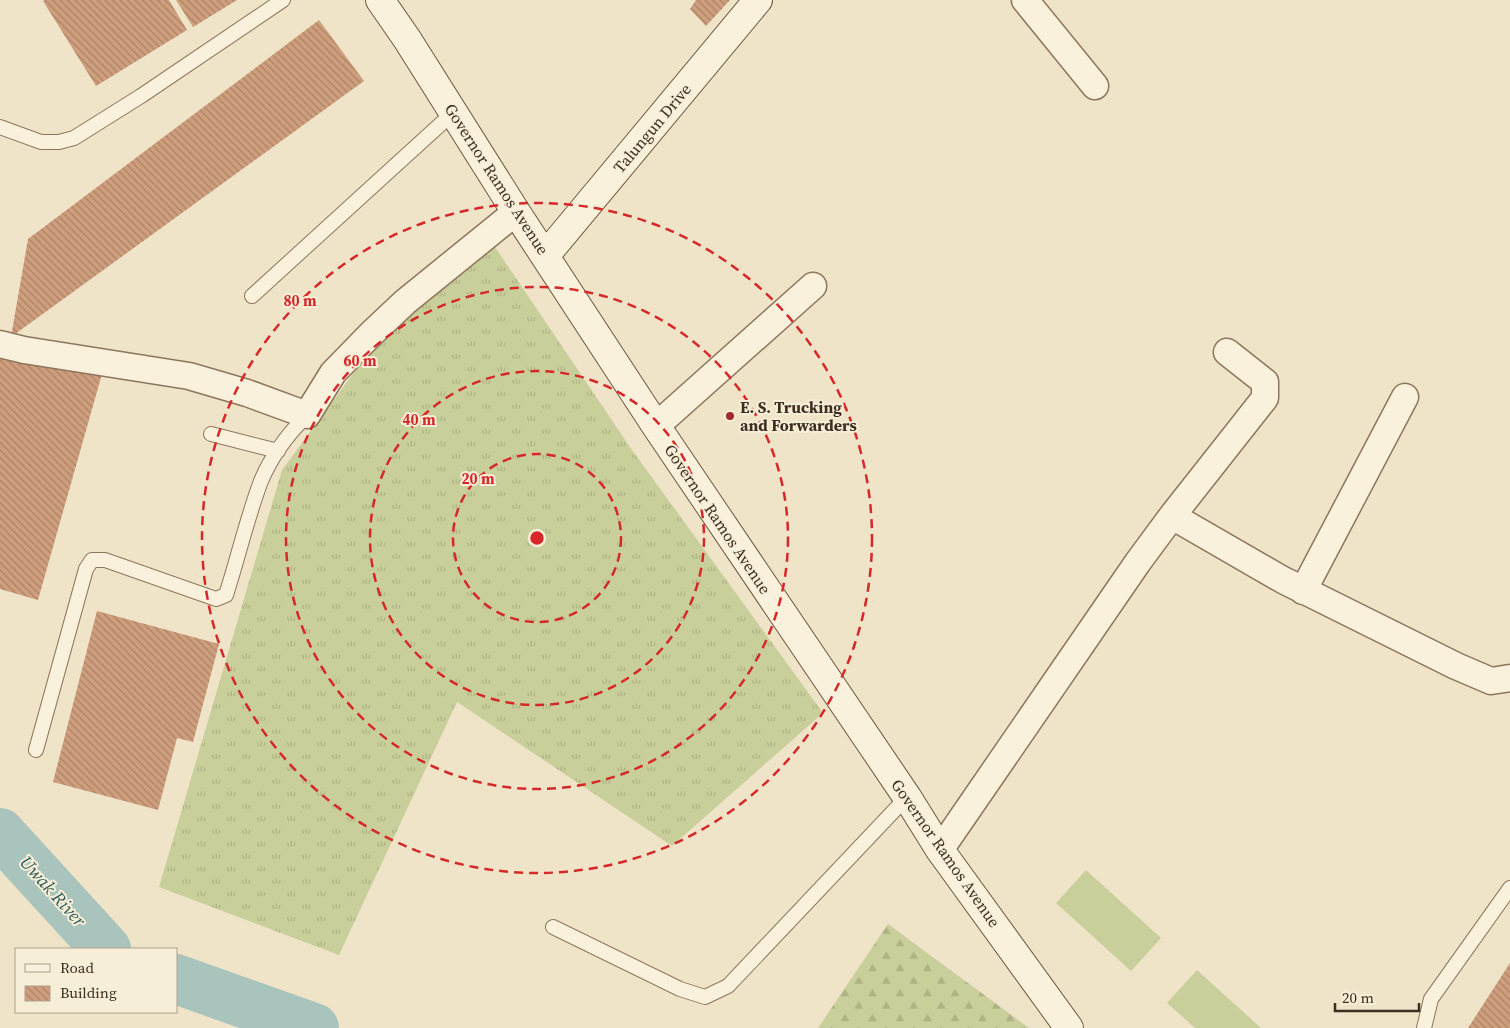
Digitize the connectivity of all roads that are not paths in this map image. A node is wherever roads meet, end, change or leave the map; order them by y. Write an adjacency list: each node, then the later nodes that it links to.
1 (283, 0): 7 (lane)
2 (380, 0): 6 (main road, Governor Ramos Avenue)
3 (758, 0): 9 (main road, Talungun Drive)
4 (1025, 0): 5 (street)
5 (1095, 86)
6 (454, 112): 8 (main road, Governor Ramos Avenue); 11 (lane)
7 (0, 127)
8 (516, 212): 9 (main road, Governor Ramos Avenue); 15 (street)
9 (546, 256): 16 (main road, Governor Ramos Avenue)
10 (813, 286): 16 (street)
11 (252, 296)
12 (0, 344): 15 (street)
13 (1227, 352): 19 (street)
14 (1405, 397): 20 (street)
15 (307, 415): 18 (lane)
16 (656, 426): 23 (main road, Governor Ramos Avenue)
17 (211, 434): 18 (lane)
18 (278, 451): 22 (lane)
19 (1172, 516): 20 (street); 24 (street)
20 (1303, 591): 21 (street)
21 (1510, 678)
22 (36, 750)
23 (907, 798): 24 (main road, Governor Ramos Avenue); 26 (lane)
24 (940, 850): 27 (main road, Governor Ramos Avenue)
25 (1510, 888): 28 (lane)
26 (553, 927)
27 (1069, 1028)
28 (1424, 1028)

